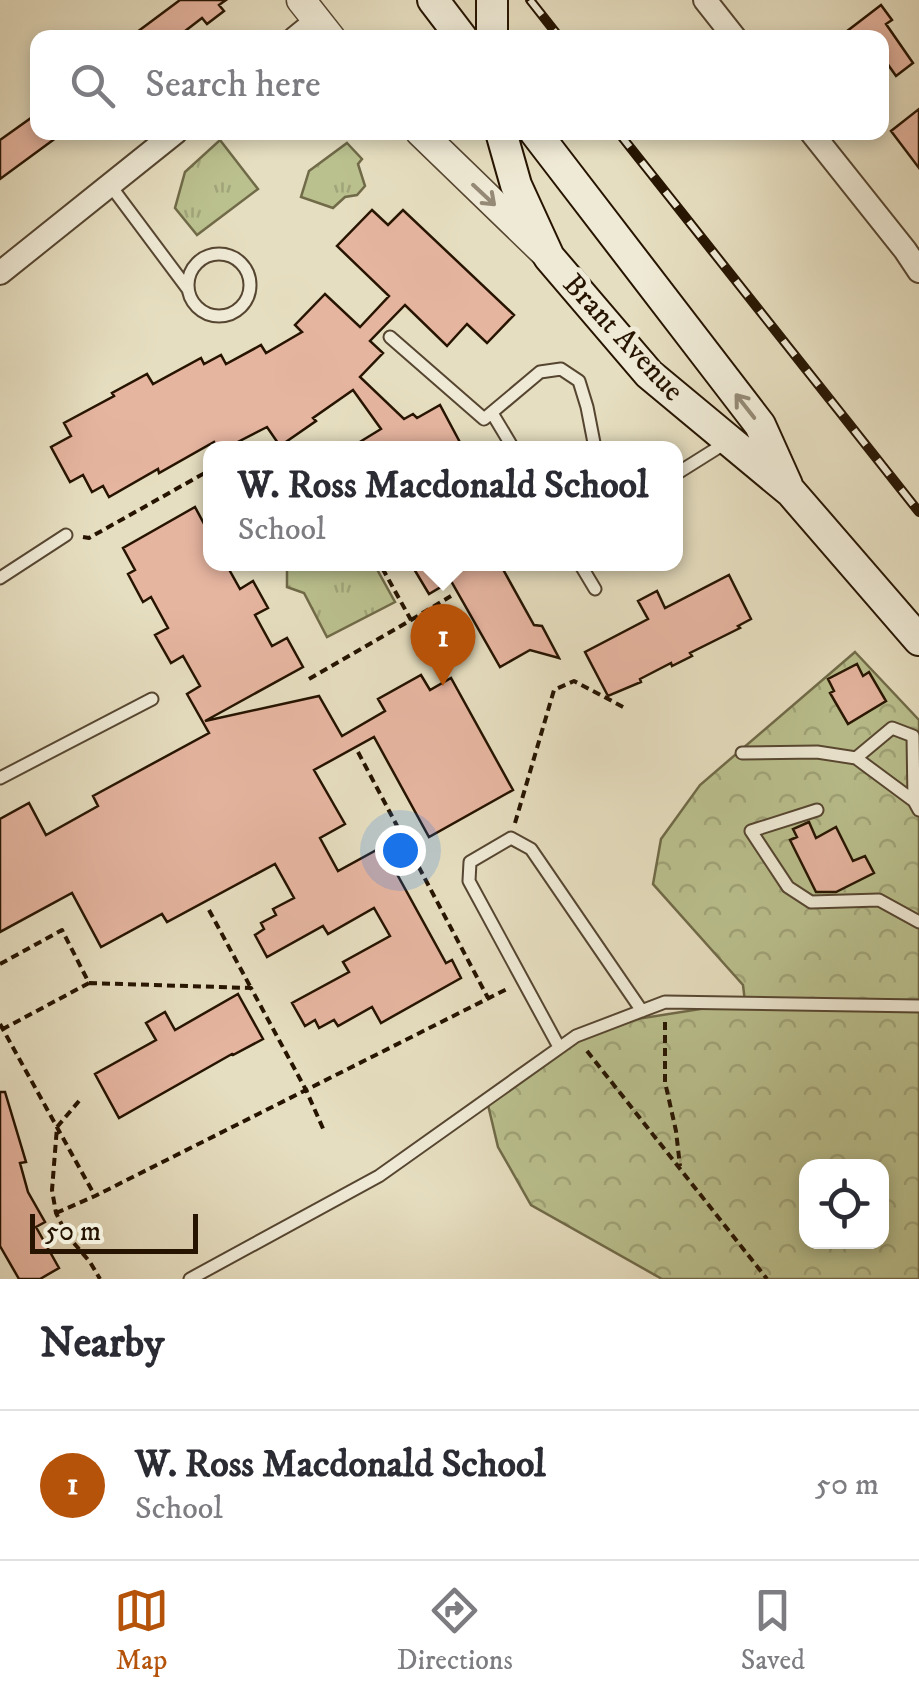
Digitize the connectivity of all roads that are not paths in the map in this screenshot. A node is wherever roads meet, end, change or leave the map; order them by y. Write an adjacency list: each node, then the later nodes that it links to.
1 (433, 0): 3 (main road)
2 (705, 0): 4 (street)
3 (456, 30)
4 (729, 30)
5 (166, 140): 10 (street)
6 (428, 140): 12 (street, one-way to 12)
7 (503, 140): 12 (main road, Brant Avenue)
8 (541, 140): 22 (main road, one-way to 8)
9 (818, 140): 11 (street)
10 (110, 185): 14 (street); 15 (lane)
11 (912, 245): 13 (street)
12 (549, 257): 20 (main road, Brant Avenue)
13 (919, 272)
14 (0, 273)
15 (187, 288): 15 (lane)
16 (390, 337): 17 (lane)
17 (492, 413): 18 (lane); 19 (lane)
18 (508, 441)
19 (594, 441)
20 (730, 441): 21 (lane); 22 (main road, Brant Avenue)
21 (683, 470)
22 (791, 492): 27 (main road, Brant Avenue)
23 (66, 535): 25 (lane)
24 (584, 571): 26 (lane)
25 (0, 578)
26 (595, 589)
27 (919, 640)
28 (152, 699): 31 (lane)
29 (742, 753): 30 (lane)
30 (856, 758): 32 (lane); 32 (lane)
31 (0, 778)
32 (917, 806)
33 (817, 810): 34 (lane)
34 (919, 922)
35 (919, 1006): 36 (lane)
36 (642, 1011): 37 (lane); 37 (lane)
37 (559, 1046): 38 (lane)
38 (190, 1279)

